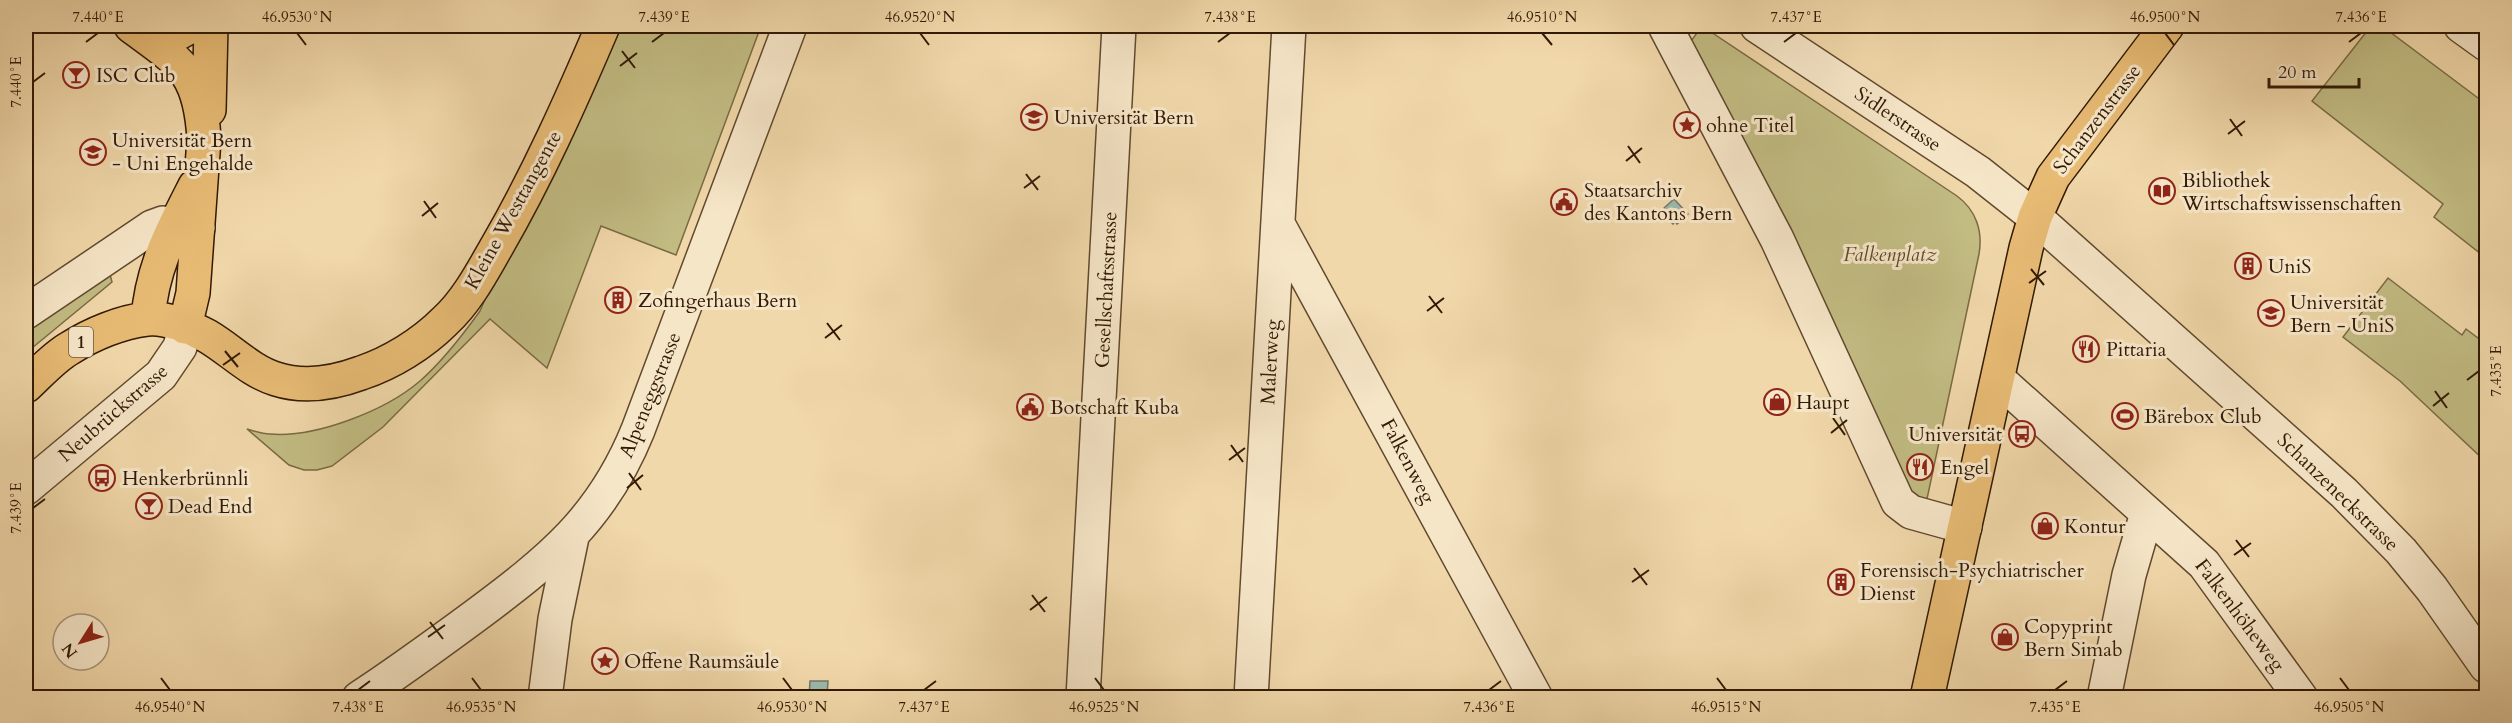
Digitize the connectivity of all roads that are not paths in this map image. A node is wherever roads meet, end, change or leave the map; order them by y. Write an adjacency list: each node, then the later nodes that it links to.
1 (131, 26): 13 (main road)
2 (191, 26): 13 (main road)
3 (211, 26): 14 (main road)
4 (603, 26): 20 (main road, Kleine Westtangente)
5 (790, 26): 26 (street, Alpeneggstrasse)
6 (1119, 26): 30 (street, Gesellschaftsstrasse)
7 (1289, 26): 16 (street, Malerweg)
8 (1665, 26): 25 (street)
9 (1757, 26): 15 (street, Sidlerstrasse)
10 (2167, 26): 15 (main road, Schanzenstrasse)
11 (2461, 26): 12 (street)
12 (2487, 44)
13 (157, 45): 14 (main road)
14 (204, 139): 17 (main road)
15 (2035, 217): 21 (main road); 27 (street, Schanzeneckstrasse)
16 (1278, 225): 31 (street, Malerweg); 32 (street, Falkenweg)
17 (186, 226): 18 (street); 19 (main road); 20 (main road)
18 (26, 312)
19 (148, 318): 20 (main road, 1); 22 (main road, 1)
20 (185, 327): 23 (street, Neubrückstrasse)
21 (1998, 379): 24 (street, Falkenhöheweg); 25 (main road)
22 (26, 386)
23 (26, 488)
24 (2147, 513): 34 (street); 35 (street, Falkenhöheweg)
25 (1965, 527): 33 (main road)
26 (572, 537): 28 (street, Alpeneggstrasse); 29 (street)
27 (2487, 666)
28 (358, 698)
29 (545, 698)
30 (1083, 698)
31 (1251, 698)
32 (1536, 698)
33 (1927, 698)
34 (2104, 698)
35 (2301, 698)

